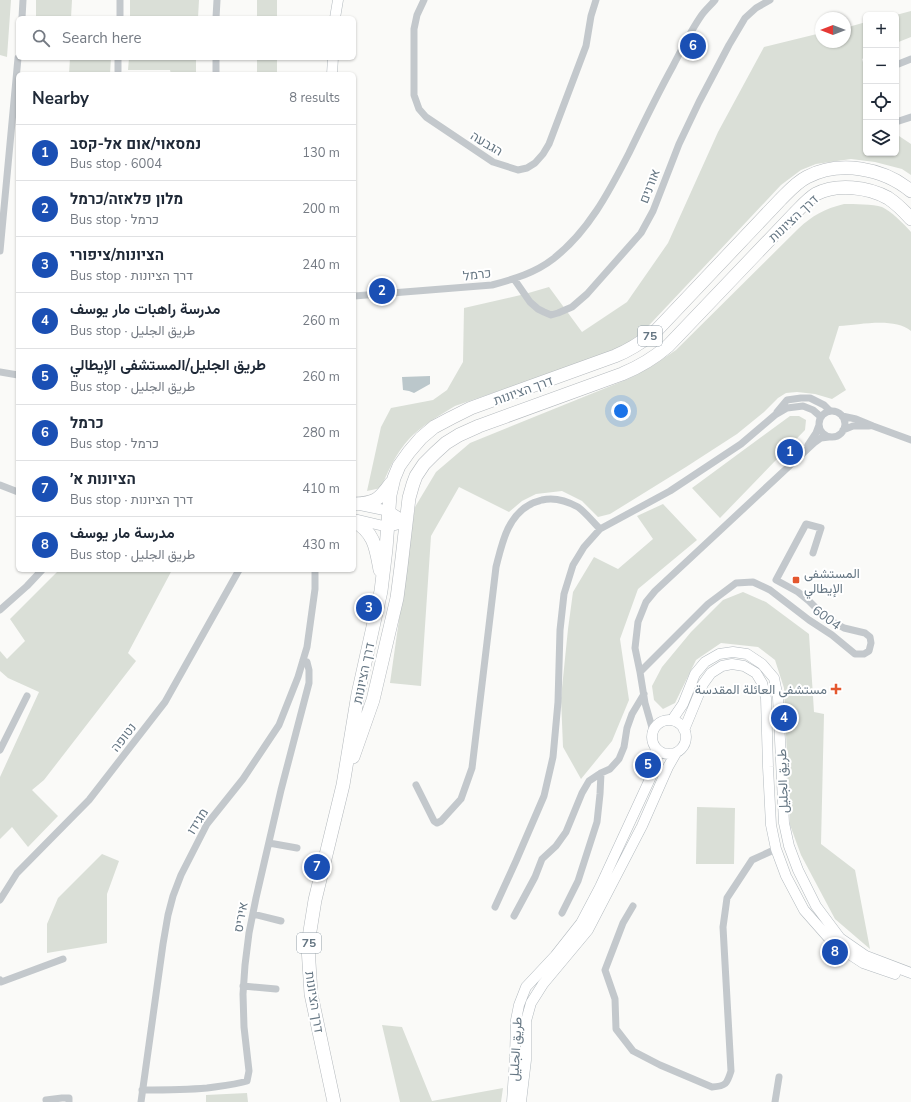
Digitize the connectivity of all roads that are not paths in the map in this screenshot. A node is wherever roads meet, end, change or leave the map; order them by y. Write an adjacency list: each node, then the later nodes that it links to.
1 (24, 0): 9 (street)
2 (120, 0): 10 (street)
3 (216, 0): 11 (street)
4 (338, 0): 12 (street)
5 (424, 0): 6 (street, הגבעה)
6 (596, 0)
7 (715, 0): 29 (street, כרמל)
8 (770, 0): 29 (street, אורנים)
9 (22, 16)
10 (120, 16)
11 (216, 16)
12 (334, 16)
13 (911, 59): 18 (street)
14 (18, 60): 20 (street)
15 (118, 60): 19 (street)
16 (216, 60): 21 (street)
17 (333, 60): 22 (street)
18 (899, 64)
19 (118, 70)
20 (17, 72)
21 (216, 72)
22 (332, 72)
23 (16, 79): 28 (street)
24 (911, 117): 25 (street)
25 (899, 121)
26 (911, 191): 43 (highway, דרך הציונות / 75)
27 (911, 219): 51 (highway, דרך הציונות / 75)
28 (0, 251)
29 (514, 279): 30 (street, כרמל)
30 (356, 296)
31 (0, 372): 32 (street)
32 (16, 375)
33 (830, 411): 34 (street); 35 (street); 36 (street)
34 (775, 416): 36 (street); 53 (street)
35 (842, 416): 38 (street); 39 (street)
36 (821, 417): 37 (street)
37 (819, 425): 40 (street); 42 (street)
38 (873, 426): 39 (street); 41 (street)
39 (843, 430): 40 (street)
40 (829, 437): 42 (street)
41 (911, 440)
42 (804, 452): 63 (street)
43 (394, 478): 46 (highway); 48 (highway, דרך הציונות / 75)
44 (0, 485): 45 (street)
45 (16, 491)
46 (356, 504)
47 (356, 504): 48 (street)
48 (389, 511): 51 (street); 52 (highway, דרך הציונות / 75)
49 (356, 520): 52 (street)
50 (356, 522): 59 (highway)
51 (406, 522): 52 (street); 73 (highway, דרך הציונות / 75)
52 (388, 527): 59 (highway, דרך הציונות / 75)
53 (600, 529): 74 (street); 80 (street)
54 (813, 553): 58 (street)
55 (40, 572): 61 (street)
56 (239, 572): 78 (street, נטופה)
57 (315, 572): 62 (street, מגידו)
58 (776, 580): 60 (street); 60 (street, 6004)
59 (382, 584): 73 (highway, דרך הציונות / 75)
60 (770, 590): 63 (street, 6004)
61 (0, 610)
62 (303, 660): 75 (street, איריס); 92 (street, מגידו)
63 (640, 672): 64 (street)
64 (644, 694): 67 (street); 72 (street)
65 (27, 696): 70 (street)
66 (672, 720): 67 (street); 68 (street); 86 (street, طريق الجليل)
67 (653, 730): 69 (street)
68 (684, 730): 71 (street); 77 (street, طريق الجليل)
69 (655, 747): 71 (street); 97 (street, طريق الجليل)
70 (0, 750)
71 (676, 753): 98 (street, طريق الجليل)
72 (600, 773): 81 (street); 83 (street)
73 (343, 785): 96 (highway, דרך הציונות / 75)
74 (416, 785)
75 (269, 843): 76 (street); 82 (street, איריס)
76 (297, 848)
77 (776, 849): 79 (street); 87 (street, طريق الجليل)
78 (0, 900)
79 (633, 906)
80 (495, 907)
81 (562, 913)
82 (253, 914): 84 (street); 89 (street, איריס)
83 (514, 916)
84 (280, 921)
85 (63, 959): 88 (street)
86 (911, 974)
87 (911, 979)
88 (0, 980)
89 (243, 986): 90 (street); 92 (street, איריס)
90 (276, 989)
91 (779, 1077): 99 (street)
92 (142, 1090): 95 (street, מגידו)
93 (46, 1100): 94 (street)
94 (69, 1102)
95 (141, 1102)
96 (334, 1102)
97 (512, 1102)
98 (522, 1102)
99 (775, 1102)

